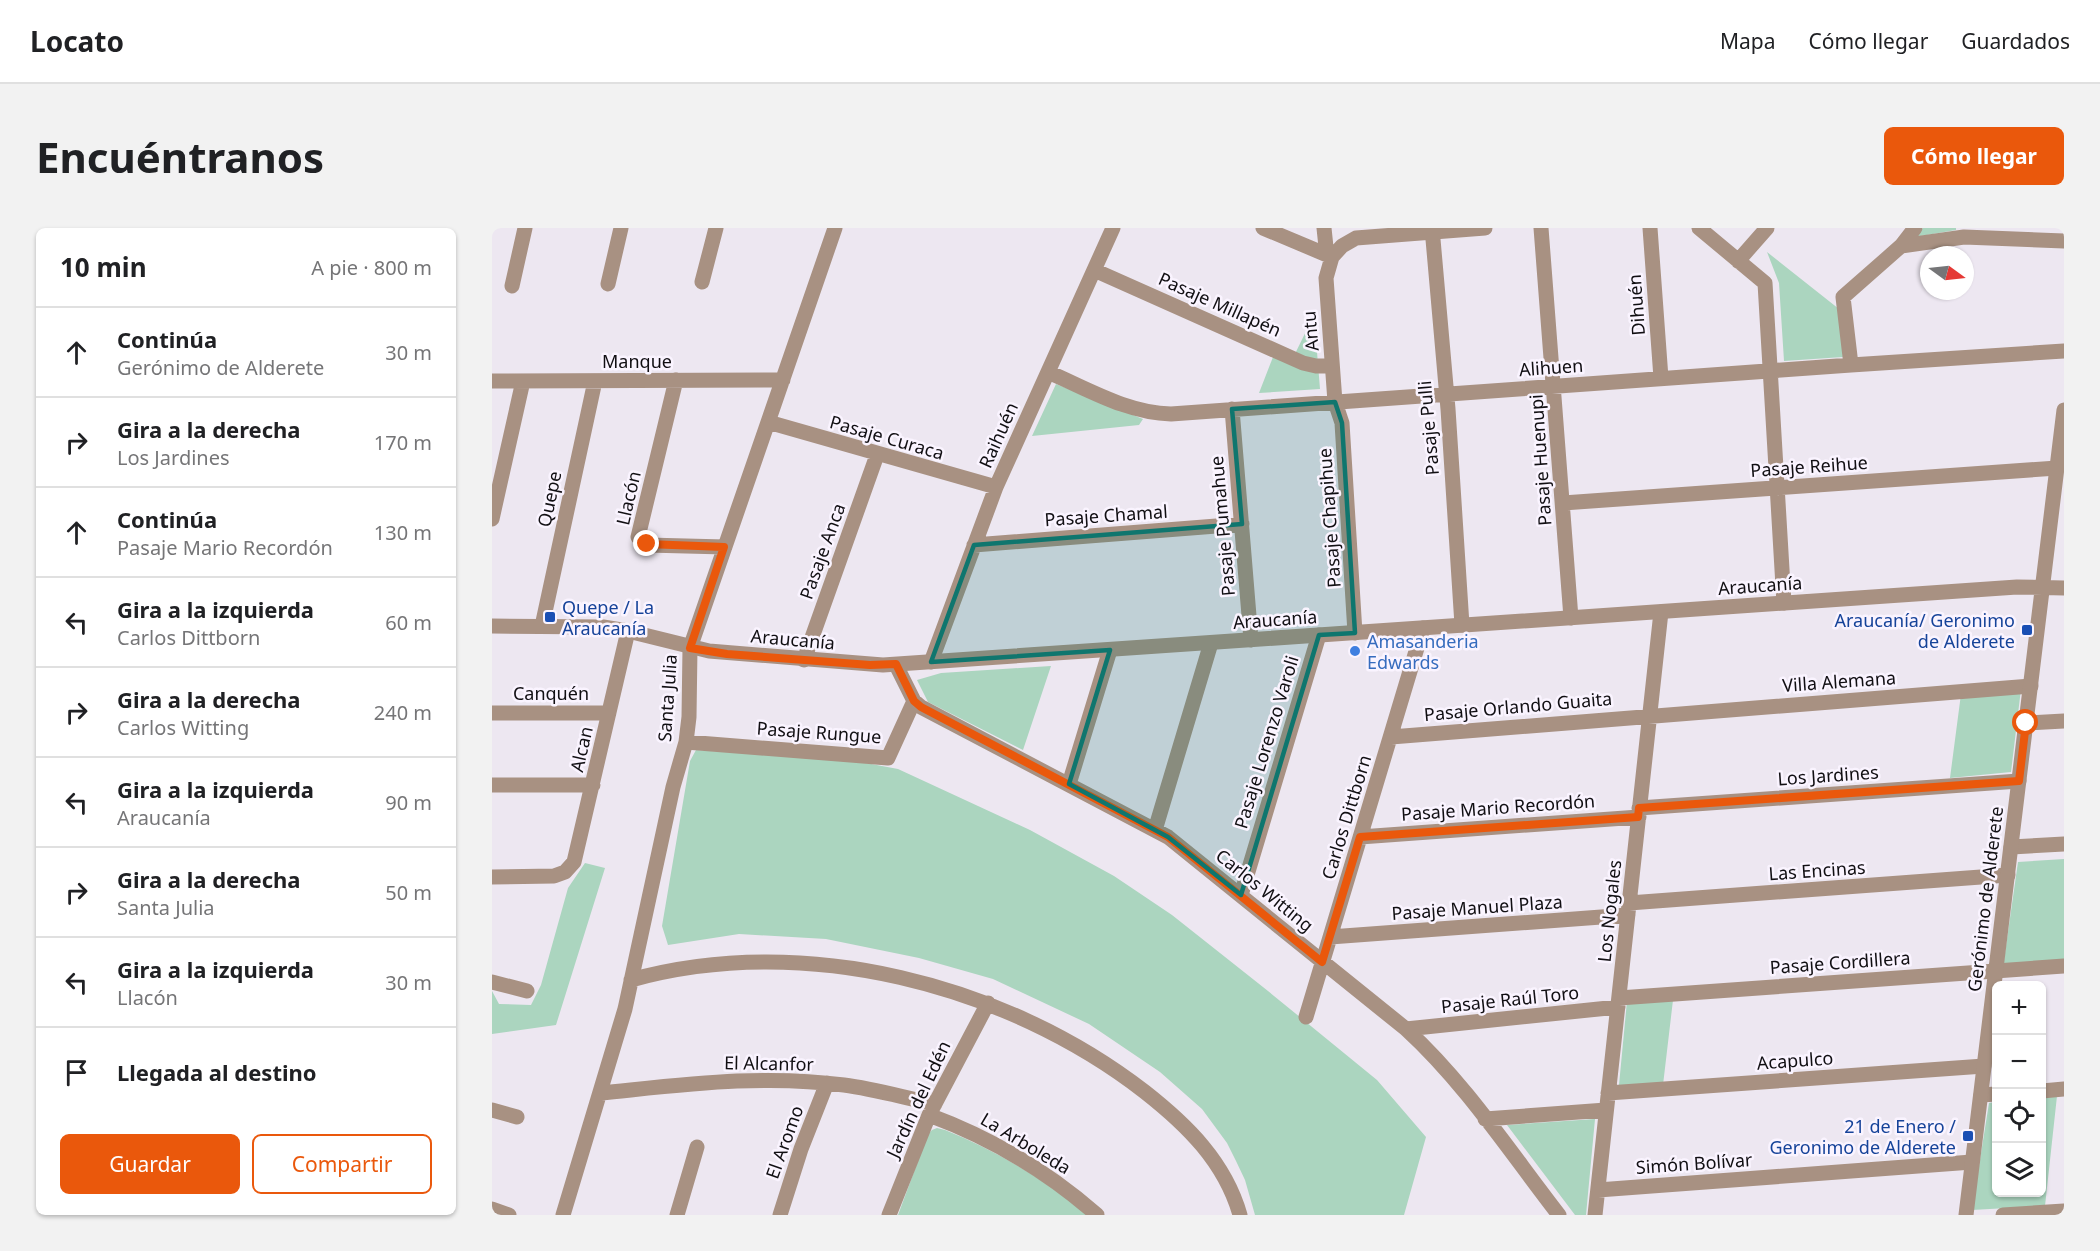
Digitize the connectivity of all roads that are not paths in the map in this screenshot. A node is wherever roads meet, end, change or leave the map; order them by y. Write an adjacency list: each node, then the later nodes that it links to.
1 (525, 228): 23 (street)
2 (621, 228): 22 (street)
3 (716, 228): 21 (street)
4 (835, 228): 31 (street, Santa Julia)
5 (1113, 228): 20 (street, Raihuén)
6 (1263, 228): 18 (street)
7 (1324, 228): 18 (street)
8 (1485, 228): 14 (street)
9 (1541, 228): 35 (street, Pasaje Huenupi)
10 (1650, 228): 29 (street, Dihuén)
11 (1699, 228): 19 (street)
12 (1767, 228): 19 (street)
13 (1915, 228): 17 (street)
14 (1432, 230): 18 (street); 36 (street, Pasaje Pulli)
15 (1964, 232): 16 (street); 17 (street)
16 (2064, 241)
17 (1900, 246): 25 (street)
18 (1332, 257): 26 (street, Antu)
19 (1738, 261): 27 (street)
20 (1094, 270): 26 (street, Pasaje Millapén); 28 (street, Raihuén)
21 (702, 282)
22 (608, 284)
23 (512, 286)
24 (2064, 351): 25 (street, Alihuen)
25 (1851, 364): 27 (street, Alihuen)
26 (1332, 366): 37 (street, Antu)
27 (1770, 370): 29 (street, Alihuen); 44 (street)
28 (1048, 372): 38 (street, Alihuen); 43 (street, Raihuén)
29 (1661, 378): 35 (street, Alihuen)
30 (676, 380): 31 (street, Manque); 34 (street, Manque); 49 (street, Llacón)
31 (783, 380): 40 (street, Santa Julia)
32 (492, 381): 33 (street, Manque)
33 (523, 381): 34 (street, Manque); 46 (street)
34 (595, 381): 57 (street, Quepe)
35 (1554, 386): 36 (street, Alihuen); 45 (street, Pasaje Huenupi)
36 (1445, 394): 37 (street, Alihuen); 55 (street, Pasaje Pulli)
37 (1335, 402): 38 (street, Alihuen); 60 (street, Pasaje Chapihue)
38 (1232, 409): 47 (street, Pasaje Pumahue)
39 (2064, 410): 42 (street, Gerónimo de Alderete)
40 (768, 422): 41 (street, Pasaje Curaca); 49 (street, Santa Julia)
41 (877, 455): 43 (street, Pasaje Curaca); 66 (street, Pasaje Anca)
42 (2057, 468): 44 (street, Pasaje Reihue); 50 (street, Gerónimo de Alderete)
43 (996, 487): 48 (street, Raihuén)
44 (1778, 488): 45 (street, Pasaje Reihue); 52 (street)
45 (1563, 503): 54 (street, Pasaje Huenupi)
46 (492, 519)
47 (1242, 524): 48 (street, Pasaje Chamal); 62 (street, Pasaje Pumahue)
48 (974, 545): 67 (street, Raihuén)
49 (724, 547): 64 (street, Santa Julia)
50 (2043, 588): 51 (street, Araucanía); 52 (street, Araucanía); 69 (street, Gerónimo de Alderete)
51 (2064, 588)
52 (1784, 603): 53 (street, Araucanía)
53 (1661, 612): 54 (street, Araucanía); 73 (street, Los Nogales)
54 (1571, 618): 55 (street, Araucanía)
55 (1462, 625): 58 (street, Araucanía)
56 (492, 626): 57 (street, Araucanía)
57 (542, 626): 59 (street, Araucanía)
58 (1423, 628): 60 (street, Araucanía); 76 (street, Carlos Dittborn)
59 (628, 631): 64 (street, Araucanía); 72 (street, Alcan)
60 (1355, 633): 61 (street, Araucanía)
61 (1318, 635): 62 (street, Araucanía); 89 (street, Pasaje Lorenzo Varoli)
62 (1251, 640): 63 (street, Araucanía)
63 (1211, 643): 65 (street, Araucanía); 83 (street)
64 (690, 648): 66 (street, Araucanía); 77 (street, Santa Julia)
65 (1110, 650): 67 (street, Araucanía); 79 (street)
66 (804, 660): 68 (street, Araucanía)
67 (930, 662): 68 (street, Araucanía)
68 (896, 664): 70 (street)
69 (2031, 686): 73 (street, Villa Alemana); 75 (street, Gerónimo de Alderete)
70 (914, 701): 77 (street, Pasaje Rungue); 79 (street, Carlos Witting)
71 (492, 712): 72 (street, Canquén)
72 (609, 713): 81 (street, Alcan)
73 (1650, 715): 76 (street, Pasaje Orlando Guaita); 82 (street, Los Nogales)
74 (2064, 721): 75 (street)
75 (2026, 723): 78 (street, Gerónimo de Alderete)
76 (1391, 737): 84 (street, Carlos Dittborn)
77 (686, 742): 95 (street, Santa Julia)
78 (2019, 781): 82 (street, Los Jardines); 86 (street, Gerónimo de Alderete)
79 (1069, 784): 83 (street, Carlos Witting)
80 (492, 785): 81 (street)
81 (592, 785): 88 (street, Alcan)
82 (1639, 813): 84 (street, Pasaje Mario Recordón); 90 (street, Los Nogales)
83 (1155, 830): 89 (street, Carlos Witting)
84 (1360, 837): 91 (street, Carlos Dittborn)
85 (2064, 843): 86 (street)
86 (2011, 847): 87 (street, Gerónimo de Alderete)
87 (2007, 875): 90 (street, Las Encinas); 94 (street, Gerónimo de Alderete)
88 (492, 876)
89 (1241, 895): 92 (street, Carlos Witting)
90 (1628, 909): 91 (street, Pasaje Manuel Plaza); 98 (street, Los Nogales)
91 (1330, 937): 92 (street, Carlos Dittborn)
92 (1322, 962): 100 (street, Carlos Dittborn); 101 (street, Carlos Witting)
93 (2064, 966): 94 (street, Pasaje Cordillera)
94 (1996, 970): 98 (street, Pasaje Cordillera); 102 (street, Gerónimo de Alderete)
95 (631, 980): 99 (street); 106 (street, Santa Julia)
96 (492, 982): 97 (street)
97 (527, 991)
98 (1618, 1002): 101 (street, Pasaje Raúl Toro); 107 (street, Los Nogales)
99 (988, 1003): 111 (street, Jardín del Edén); 126 (street)
100 (1306, 1017)
101 (1406, 1029): 114 (street, Carlos Witting)
102 (1984, 1066): 107 (street, Acapulco); 109 (street, Gerónimo de Alderete)
103 (827, 1083): 106 (street, El Alcanfor); 111 (street, El Alcanfor); 123 (street, El Aromo)
104 (2064, 1089): 105 (street)
105 (2046, 1091)
106 (601, 1093): 121 (street, Santa Julia)
107 (1608, 1093): 112 (street, Los Nogales)
108 (1992, 1094): 109 (street)
109 (1981, 1095): 116 (street, Gerónimo de Alderete)
110 (492, 1110): 113 (street)
111 (932, 1110): 124 (street, Jardín del Edén); 125 (street, La Arboleda)
112 (1606, 1110): 114 (street); 117 (street, Los Nogales)
113 (517, 1117)
114 (1485, 1119): 127 (street, Carlos Witting)
115 (697, 1147): 122 (street)
116 (1972, 1162): 117 (street, Simón Bolívar); 129 (street, Gerónimo de Alderete)
117 (1598, 1190): 128 (street, Los Nogales)
118 (492, 1209): 120 (street)
119 (2064, 1211): 130 (street)
120 (509, 1215)
121 (563, 1215)
122 (677, 1215)
123 (780, 1215)
124 (889, 1215)
125 (1097, 1215)
126 (1240, 1215)
127 (1559, 1215)
128 (1595, 1215)
129 (1966, 1215)
130 (2003, 1215)

